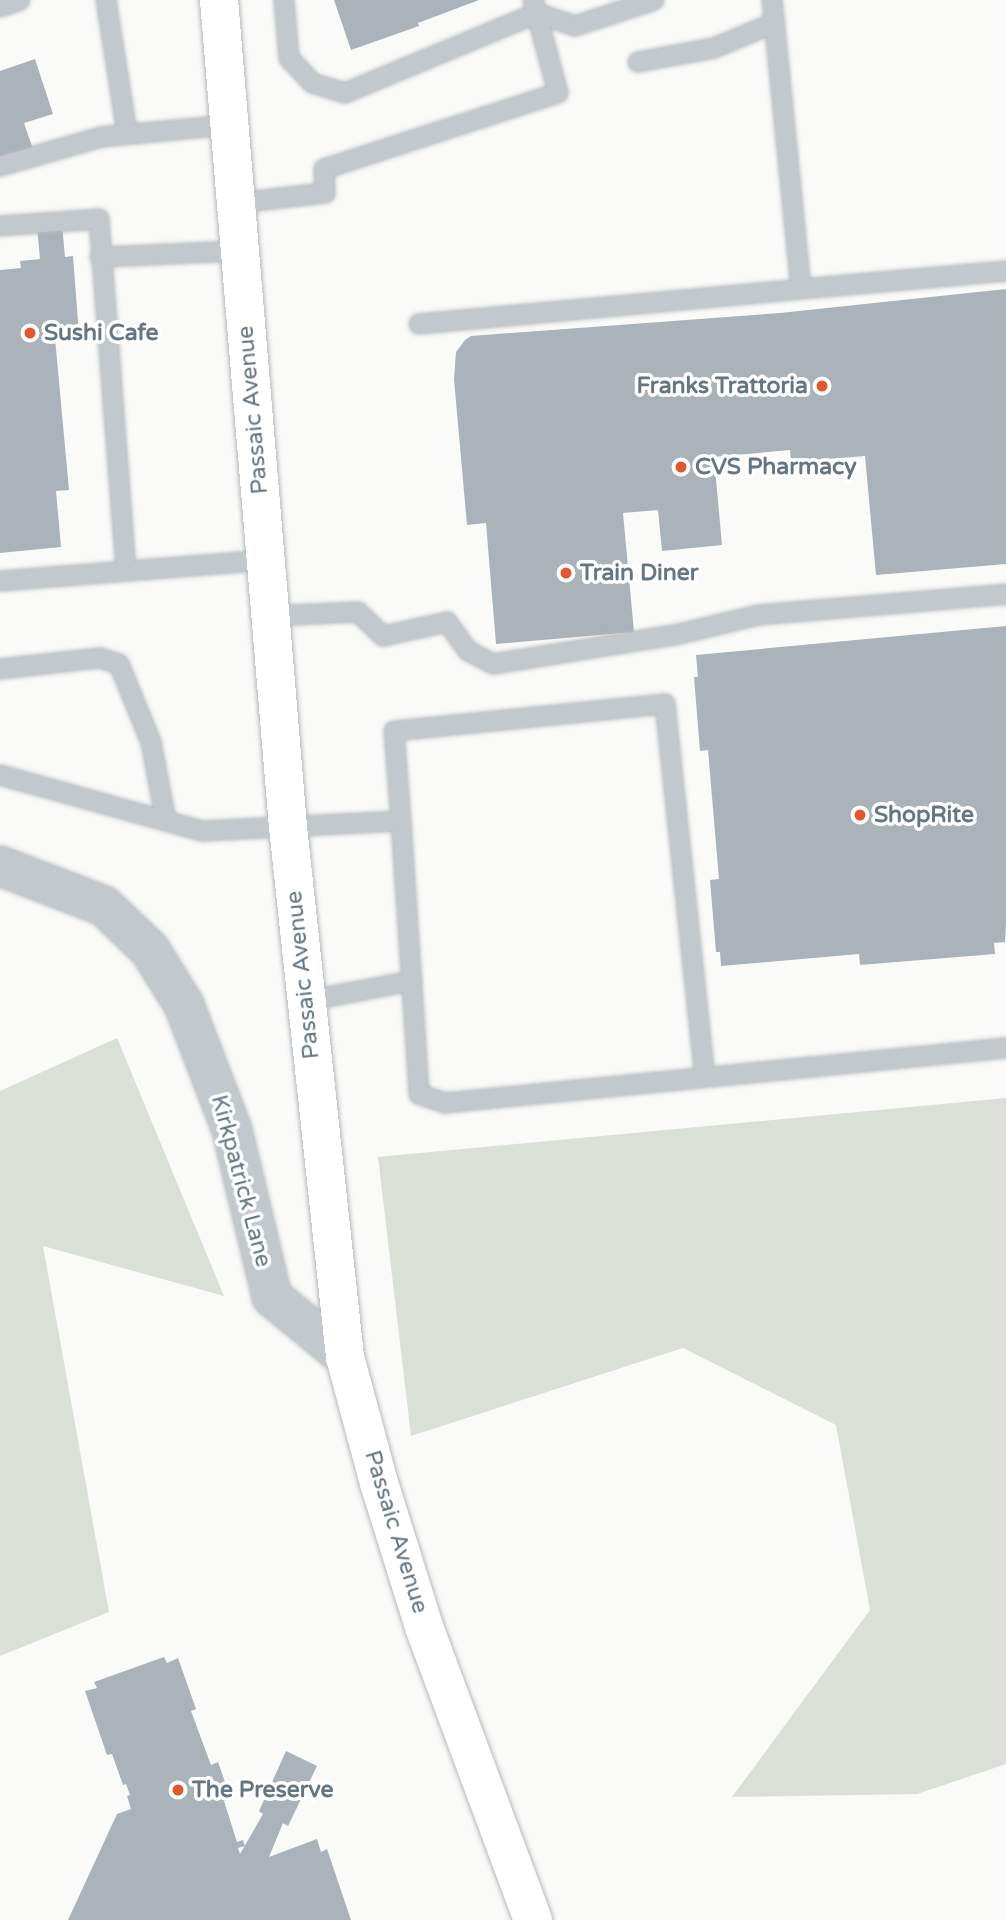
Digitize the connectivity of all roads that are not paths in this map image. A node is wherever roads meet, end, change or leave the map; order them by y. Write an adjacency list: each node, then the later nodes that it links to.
1 (20, 0): 8 (lane)
2 (106, 0): 12 (lane)
3 (219, 0): 11 (main road, Passaic Avenue)
4 (284, 0): 7 (lane)
5 (654, 0): 7 (lane)
6 (772, 0): 9 (lane)
7 (535, 6): 14 (lane)
8 (0, 7)
9 (774, 23): 10 (lane); 19 (lane)
10 (638, 62)
11 (229, 125): 12 (lane); 14 (main road, Passaic Avenue)
12 (127, 133): 13 (lane)
13 (0, 166)
14 (236, 203): 16 (main road, Passaic Avenue)
15 (0, 226): 17 (lane)
16 (240, 251): 17 (lane); 21 (main road, Passaic Avenue)
17 (100, 257): 22 (lane)
18 (1006, 271): 19 (lane)
19 (801, 289): 20 (lane)
20 (419, 324)
21 (265, 561): 22 (lane); 25 (main road, Passaic Avenue)
22 (126, 571): 23 (lane)
23 (0, 582)
24 (1006, 594): 25 (lane)
25 (270, 615): 30 (main road, Passaic Avenue)
26 (0, 669): 28 (lane)
27 (0, 775): 28 (lane)
28 (166, 821): 30 (lane)
29 (401, 821): 30 (lane); 32 (lane); 35 (lane)
30 (288, 827): 33 (main road, Passaic Avenue)
31 (0, 866): 36 (street, Kirkpatrick Lane)
32 (412, 981): 33 (lane); 35 (lane)
33 (306, 1001): 36 (main road, Passaic Avenue)
34 (1006, 1048): 35 (lane)
35 (705, 1077)
36 (345, 1357): 37 (main road, Passaic Avenue)
37 (533, 1920)

